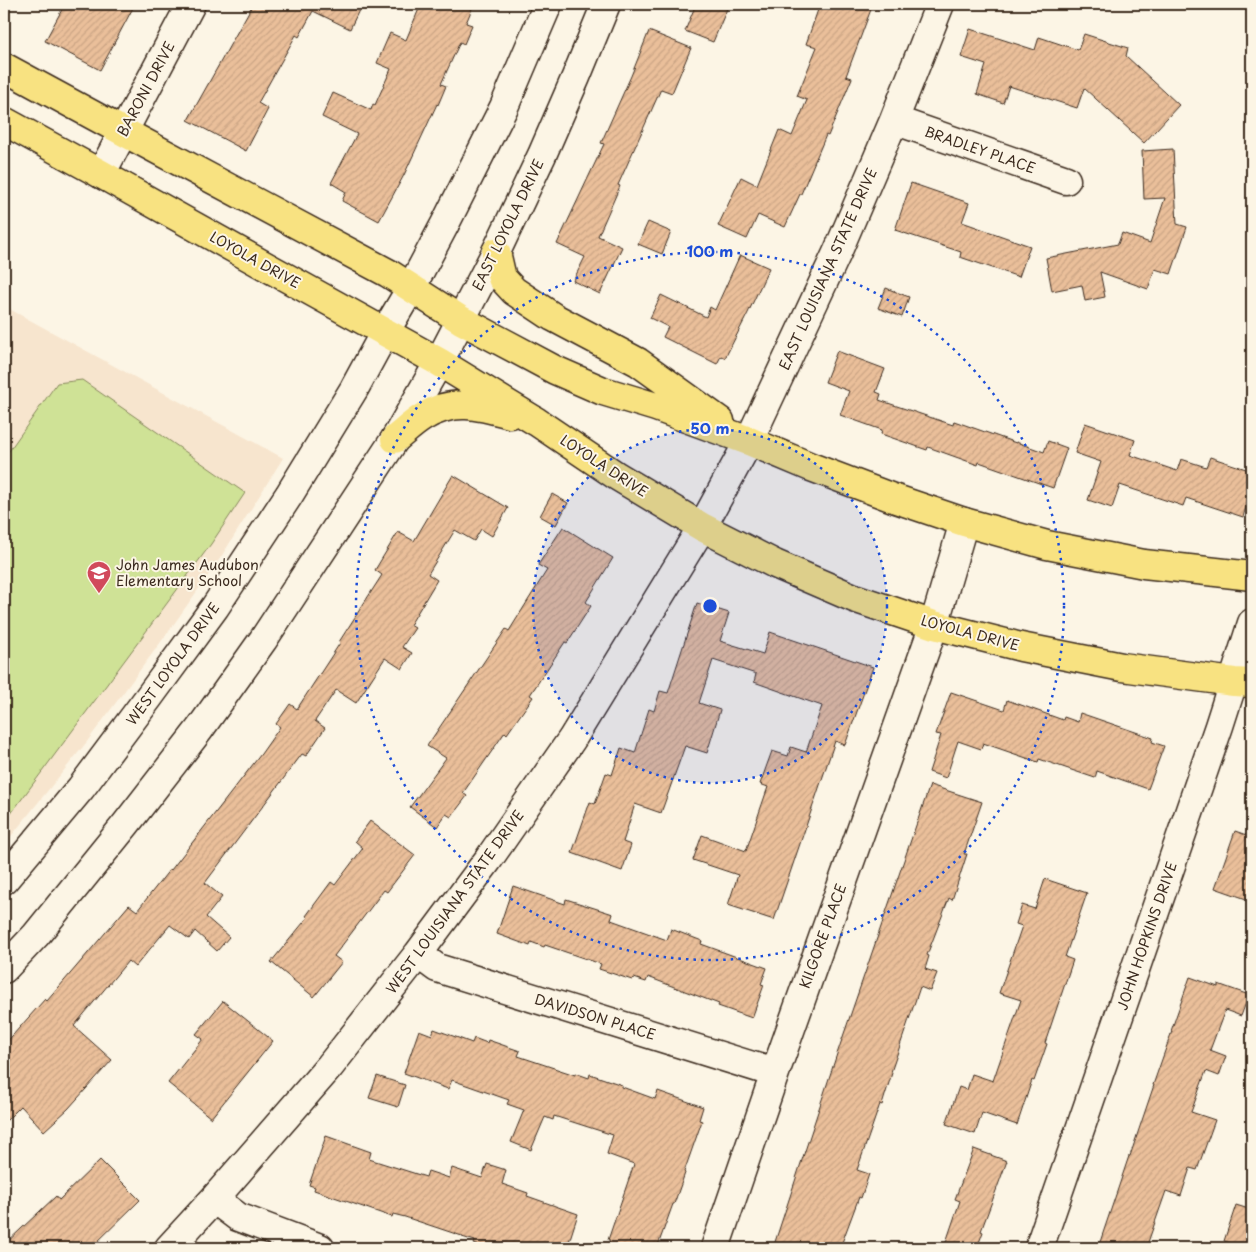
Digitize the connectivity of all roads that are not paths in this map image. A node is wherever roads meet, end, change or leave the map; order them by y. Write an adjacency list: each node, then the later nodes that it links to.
1 (191, 4): 8 (street, BARONI DRIVE)
2 (548, 4): 12 (street)
3 (606, 4): 11 (street, EAST LOYOLA DRIVE)
4 (940, 4): 6 (street, EAST LOUISIANA STATE DRIVE)
5 (4, 66): 8 (main road)
6 (894, 120): 10 (street, BRADLEY PLACE); 18 (street, EAST LOUISIANA STATE DRIVE)
7 (4, 122): 9 (main road, LOYOLA DRIVE)
8 (124, 132): 9 (street, BARONI DRIVE); 12 (main road)
9 (101, 174): 14 (main road, LOYOLA DRIVE)
10 (1066, 180)
11 (496, 252): 13 (street, EAST LOYOLA DRIVE); 18 (main road)
12 (411, 288): 13 (main road); 14 (street)
13 (461, 320): 15 (street, EAST LOYOLA DRIVE); 18 (main road)
14 (385, 332): 15 (main road, LOYOLA DRIVE); 25 (street, WEST LOYOLA DRIVE)
15 (439, 362): 16 (main road, LOYOLA DRIVE); 17 (street, EAST LOYOLA DRIVE)
16 (537, 422): 17 (main road); 20 (main road, LOYOLA DRIVE)
17 (395, 439): 27 (street)
18 (748, 441): 19 (main road); 20 (street, EAST LOUISIANA STATE DRIVE)
19 (964, 522): 21 (main road); 23 (street, KILGORE PLACE)
20 (702, 527): 23 (main road, LOYOLA DRIVE); 26 (street, WEST LOUISIANA STATE DRIVE)
21 (1252, 576)
22 (1252, 624): 24 (street, JOHN HOPKINS DRIVE)
23 (934, 625): 24 (main road, LOYOLA DRIVE); 28 (street, KILGORE PLACE)
24 (1243, 683): 33 (street, JOHN HOPKINS DRIVE)
25 (4, 880)
26 (418, 954): 28 (street, DAVIDSON PLACE); 29 (street, WEST LOUISIANA STATE DRIVE)
27 (4, 969)
28 (775, 1073): 32 (street, KILGORE PLACE)
29 (214, 1199): 30 (street, WEST LOUISIANA STATE DRIVE); 31 (street)
30 (169, 1248)
31 (320, 1248)
32 (715, 1248)
33 (1038, 1248)

